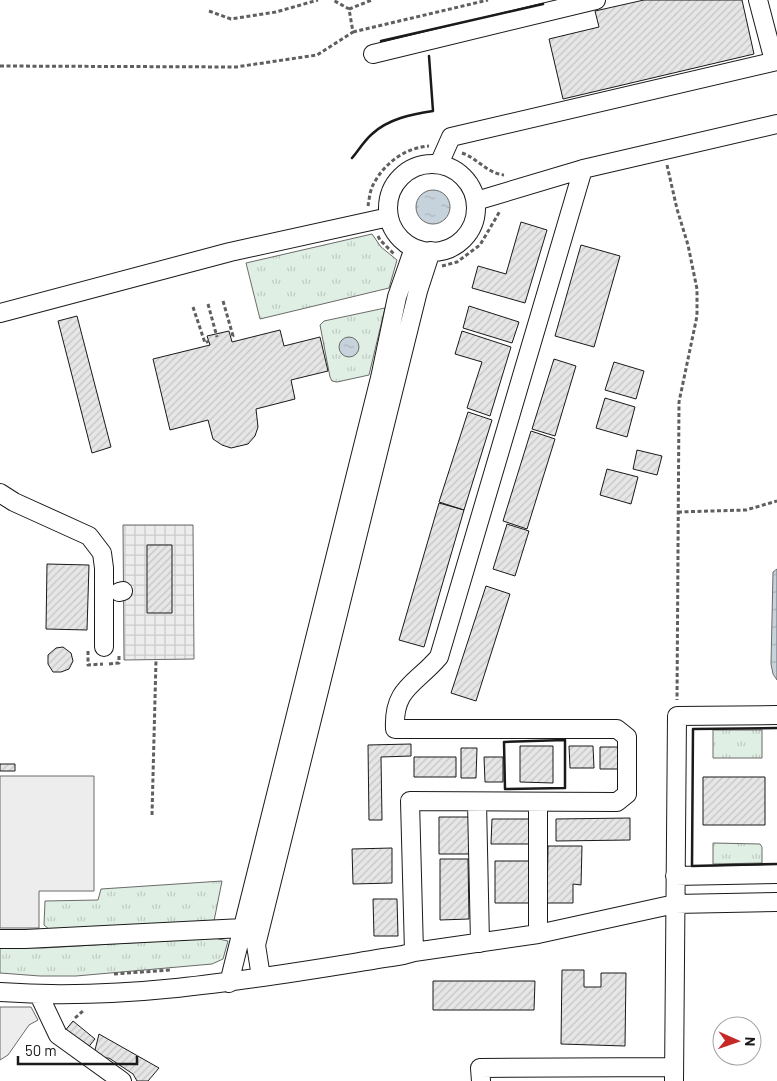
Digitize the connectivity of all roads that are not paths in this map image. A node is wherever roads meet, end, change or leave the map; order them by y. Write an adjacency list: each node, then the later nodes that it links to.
1 (596, 0): 3 (lane)
2 (758, 0): 4 (lane)
3 (373, 54)
4 (775, 61): 6 (lane)
5 (777, 124): 7 (lane)
6 (442, 156): 8 (lane); 9 (lane)
7 (583, 169): 8 (lane); 16 (lane)
8 (476, 201): 10 (lane)
9 (389, 217): 10 (lane); 11 (lane)
10 (422, 249): 21 (lane); 26 (lane)
11 (0, 313)
12 (0, 493): 13 (lane)
13 (96, 648)
14 (777, 715): 18 (lane)
15 (477, 802): 16 (lane); 24 (lane); 25 (lane)
16 (538, 803): 22 (lane)
17 (777, 874): 18 (lane)
18 (675, 876): 20 (lane)
19 (777, 902): 20 (lane)
20 (675, 904): 22 (lane); 30 (lane)
21 (244, 928): 23 (lane); 27 (lane)
22 (538, 934): 24 (lane)
23 (0, 939)
24 (480, 943): 25 (lane)
25 (414, 952): 26 (lane)
26 (261, 977): 27 (lane)
27 (229, 982): 29 (lane)
28 (0, 992): 29 (lane)
29 (27, 999): 31 (lane)
30 (674, 1074): 32 (lane)
31 (122, 1081)
32 (481, 1081)

